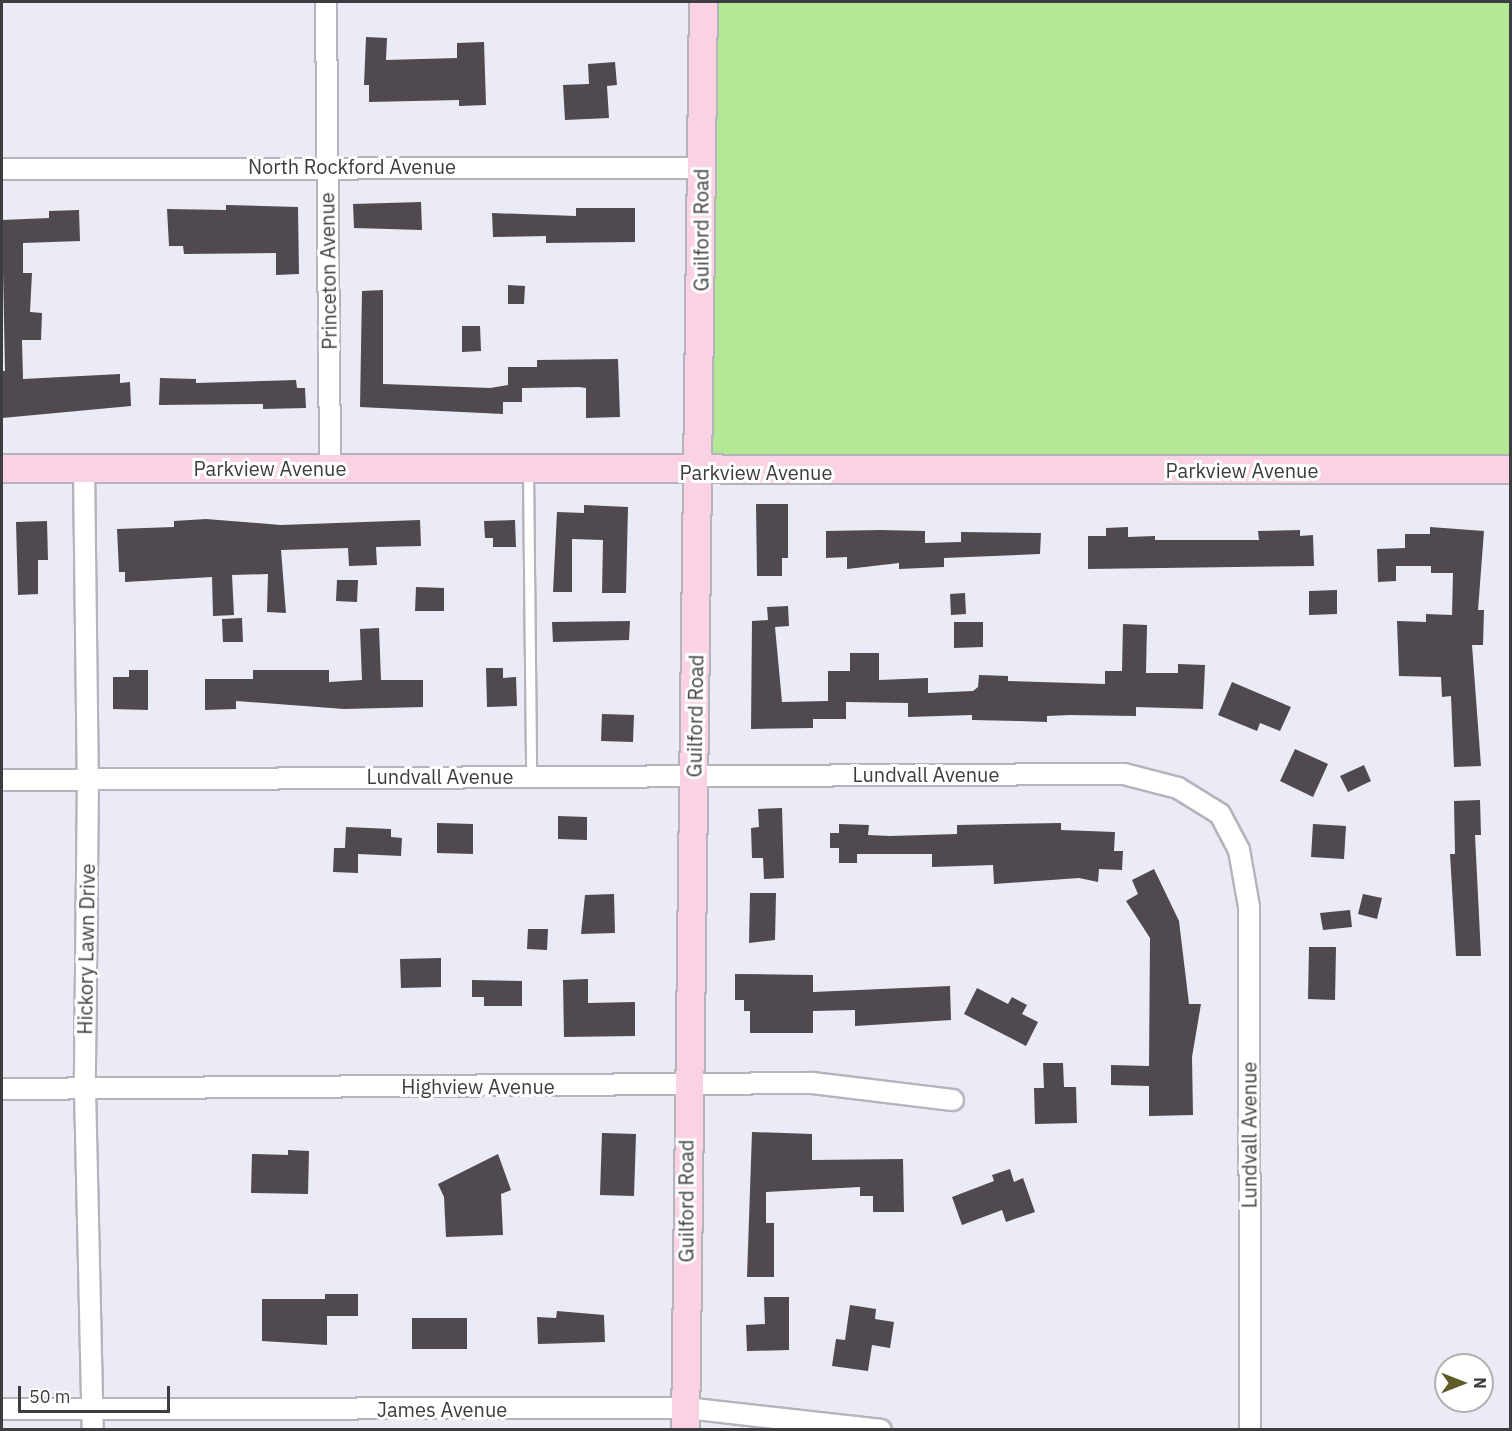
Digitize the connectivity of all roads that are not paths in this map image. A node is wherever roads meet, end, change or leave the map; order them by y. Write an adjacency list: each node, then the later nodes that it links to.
1 (326, 2): 3 (street, Princeton Avenue)
2 (704, 2): 4 (street, Guilford Road)
3 (327, 165): 4 (street, North Rockford Avenue); 5 (street, North Rockford Avenue); 8 (street, Princeton Avenue)
4 (702, 168): 11 (street, Guilford Road)
5 (2, 169)
6 (2, 468): 7 (street, Parkview Avenue)
7 (84, 468): 8 (street, Parkview Avenue); 14 (street, Hickory Lawn Drive)
8 (330, 468): 9 (street, Parkview Avenue)
9 (528, 469): 11 (street, Parkview Avenue); 13 (lane)
10 (1510, 469): 11 (street, Parkview Avenue)
11 (698, 472): 12 (street, Guilford Road)
12 (694, 774): 13 (street, Lundvall Avenue); 16 (street, Guilford Road); 25 (street, Lundvall Avenue)
13 (531, 776): 14 (street, Lundvall Avenue)
14 (88, 779): 15 (street, Lundvall Avenue); 18 (street, Hickory Lawn Drive)
15 (2, 780)
16 (687, 1084): 18 (street, Highview Avenue); 19 (street, Highview Avenue); 22 (street, Guilford Road)
17 (2, 1089): 18 (street, Highview Avenue)
18 (85, 1089): 21 (street, Hickory Lawn Drive)
19 (953, 1100)
20 (2, 1409): 21 (street, James Avenue)
21 (93, 1409): 22 (street, James Avenue); 23 (street, Hickory Lawn Drive)
22 (686, 1419): 24 (street, James Avenue)
23 (93, 1430)
24 (881, 1430)
25 (1250, 1430)

